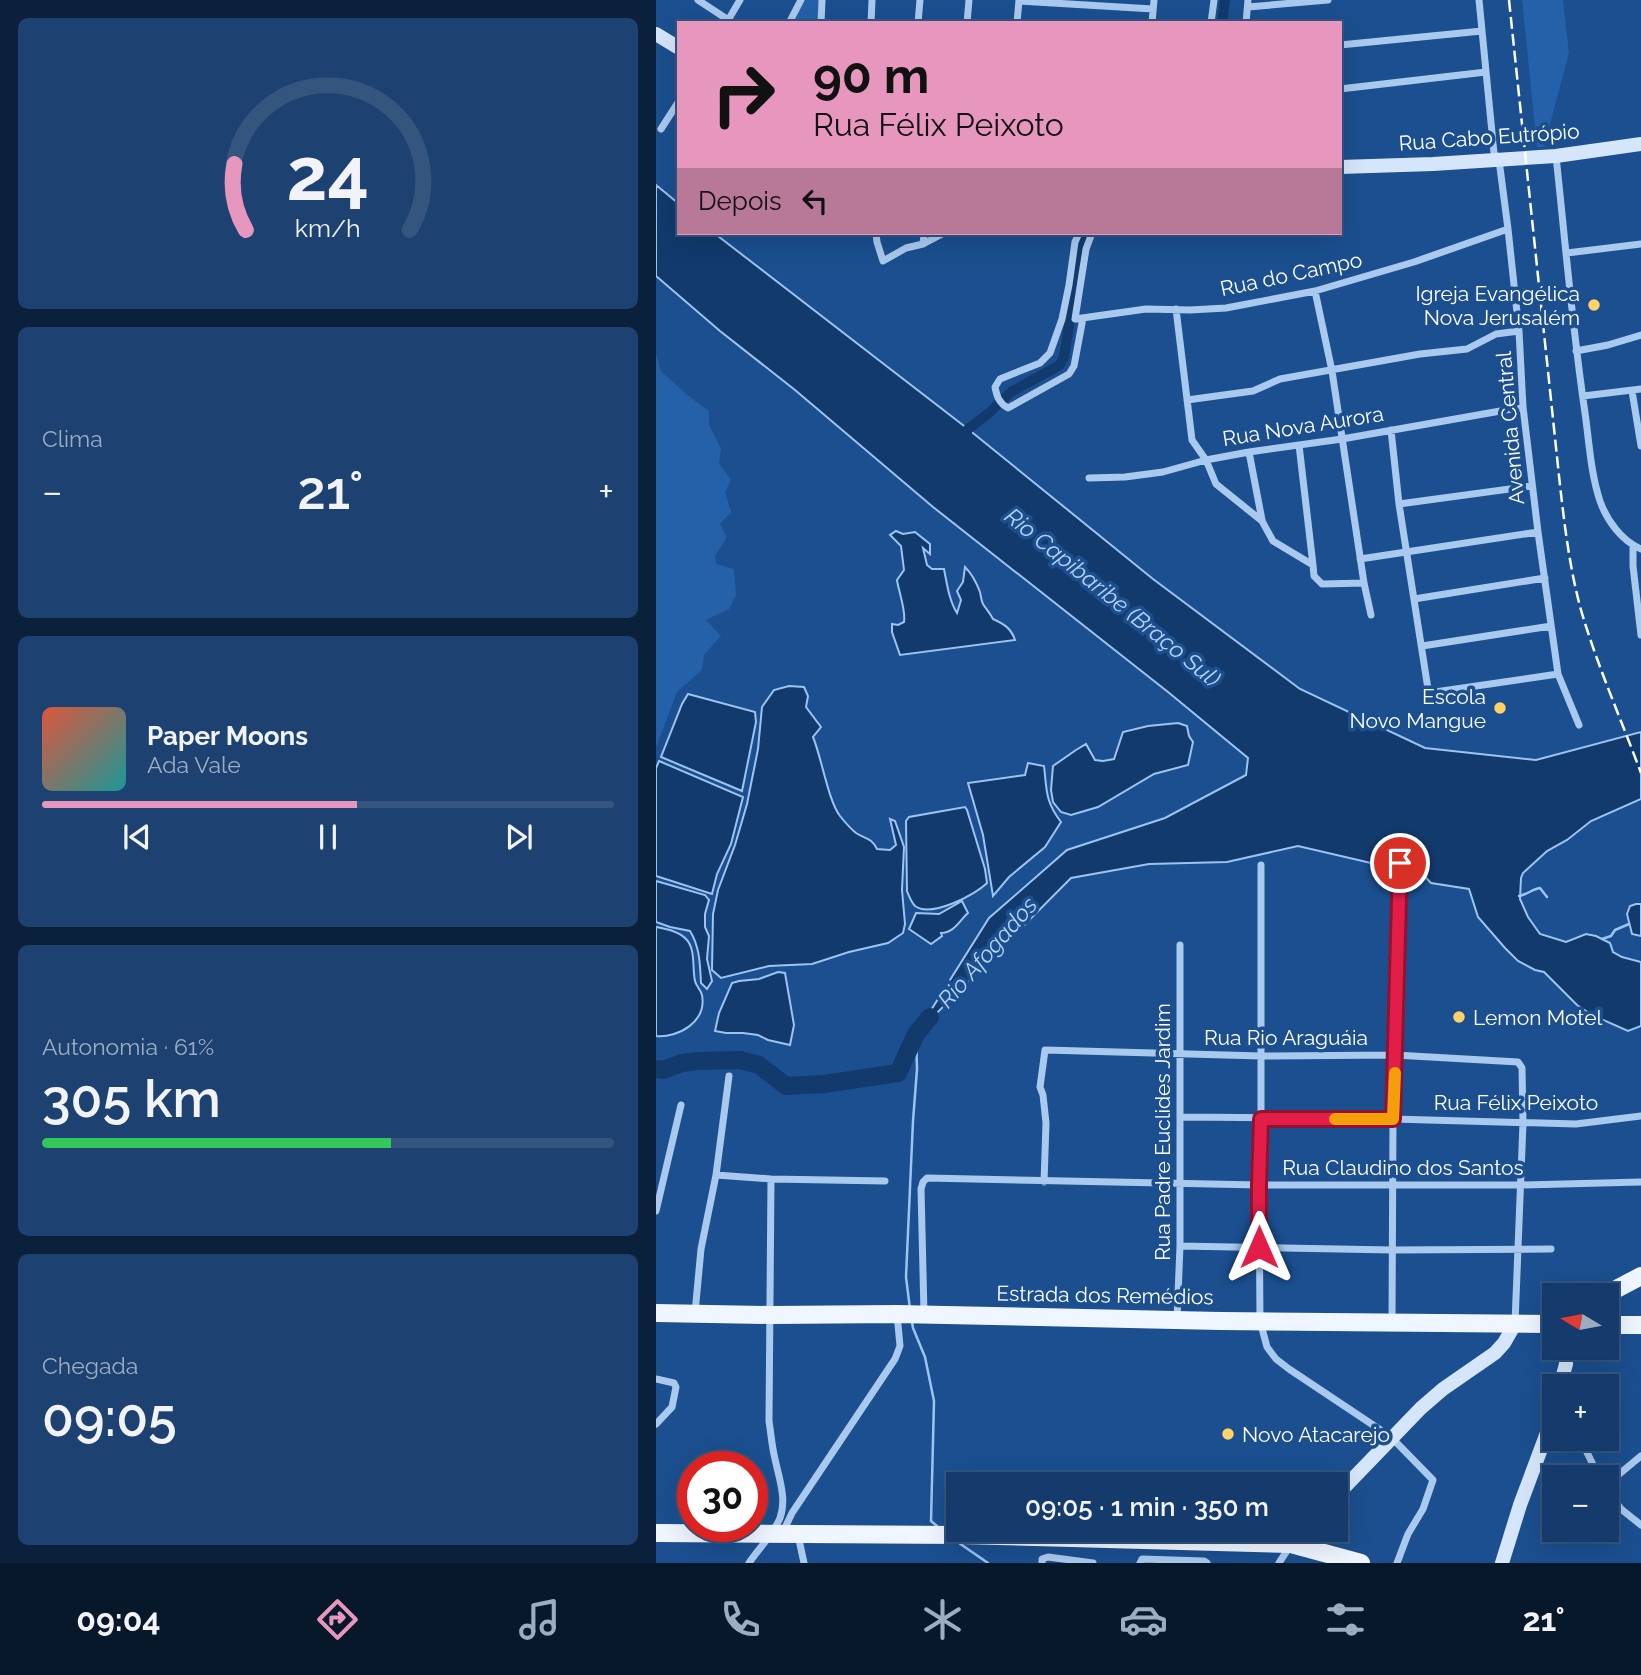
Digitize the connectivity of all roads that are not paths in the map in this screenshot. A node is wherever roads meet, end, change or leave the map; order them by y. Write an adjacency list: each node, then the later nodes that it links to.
1 (698, 0): 16 (street)
2 (740, 0): 17 (street)
3 (801, 0): 18 (street)
4 (822, 0): 19 (street)
5 (872, 0): 20 (street)
6 (920, 0): 21 (street)
7 (969, 0): 22 (street)
8 (1154, 0): 15 (street)
9 (1214, 0): 25 (street)
10 (1328, 0): 14 (street)
11 (1479, 0): 27 (street, Avenida Central)
12 (1019, 1): 13 (street); 23 (street)
13 (1040, 1): 15 (street)
14 (1248, 3): 26 (street)
15 (1153, 9): 24 (street)
16 (728, 21)
17 (730, 21)
18 (790, 21)
19 (821, 21)
20 (871, 21)
21 (918, 21)
22 (967, 21)
23 (1017, 21)
24 (1152, 21)
25 (1211, 21)
26 (1246, 21)
27 (1482, 31): 29 (street); 31 (street, Avenida Central)
28 (657, 36): 30 (main road)
29 (1342, 45)
30 (677, 47)
31 (1486, 72): 32 (street); 37 (street, Avenida Central)
32 (1342, 89)
33 (677, 104): 34 (street)
34 (661, 129)
35 (1641, 144): 36 (main road, Rua Cabo Eutrópio)
36 (1556, 156): 37 (main road, Rua Cabo Eutrópio); 47 (street)
37 (1499, 160): 38 (main road, Rua Cabo Eutrópio); 39 (street, Avenida Central)
38 (1342, 167)
39 (1508, 229): 48 (street, Rua do Campo); 51 (street, Avenida Central)
40 (876, 235): 45 (street)
41 (924, 235): 45 (street)
42 (940, 235): 45 (street)
43 (1078, 235): 50 (street)
44 (1091, 235): 50 (street)
45 (923, 244)
46 (1641, 244): 47 (street)
47 (1567, 253): 53 (street)
48 (1315, 291): 49 (street, Rua do Campo); 54 (street)
49 (1176, 309): 50 (street, Rua do Campo); 57 (street)
50 (1079, 318)
51 (1519, 331): 54 (street); 58 (street, Avenida Central)
52 (1641, 335): 53 (street)
53 (1576, 351): 56 (street)
54 (1332, 371): 57 (street); 60 (street)
55 (1636, 390): 56 (street); 62 (street)
56 (1583, 396): 70 (street)
57 (1187, 400): 64 (street)
58 (1523, 407): 59 (street, Rua Nova Aurora); 66 (street, Avenida Central)
59 (1391, 430): 60 (street, Rua Nova Aurora); 67 (street)
60 (1342, 439): 61 (street, Rua Nova Aurora); 72 (street)
61 (1299, 445): 63 (street, Rua Nova Aurora); 73 (street)
62 (1641, 446)
63 (1249, 452): 64 (street, Rua Nova Aurora); 68 (street)
64 (1206, 460): 65 (street, Rua Nova Aurora); 68 (street)
65 (1089, 478)
66 (1531, 486): 67 (street); 69 (street, Avenida Central)
67 (1399, 504): 71 (street)
68 (1262, 521): 73 (street)
69 (1537, 532): 71 (street); 74 (street, Avenida Central)
70 (1637, 547): 79 (street)
71 (1407, 553): 72 (street); 76 (street)
72 (1360, 559): 75 (street)
73 (1313, 565): 75 (street)
74 (1545, 578): 76 (street); 78 (street, Avenida Central)
75 (1364, 583): 77 (street)
76 (1414, 599): 80 (street)
77 (1371, 615)
78 (1551, 626): 80 (street); 81 (street, Avenida Central)
79 (1641, 635)
80 (1422, 646): 81 (street)
81 (1558, 674): 82 (street, Avenida Central)
82 (1579, 725)
83 (1400, 854): 87 (street)
84 (1261, 865): 88 (street)
85 (1180, 945): 86 (street, Rua Padre Euclides Jardim)
86 (1181, 1054): 88 (street, Rua Rio Araguáia); 92 (street, Rua Padre Euclides Jardim); 100 (street, Rua Rio Araguáia)
87 (1396, 1055): 88 (street, Rua Rio Araguáia); 94 (street); 95 (street, Rua Rio Araguáia)
88 (1261, 1056): 93 (street)
89 (729, 1076): 96 (street)
90 (681, 1105): 97 (street)
91 (1641, 1116): 95 (street, Rua Félix Peixoto)
92 (1180, 1117): 93 (street, Rua Félix Peixoto); 102 (street, Rua Padre Euclides Jardim)
93 (1261, 1119): 94 (street, Rua Félix Peixoto); 104 (street)
94 (1393, 1119): 95 (street, Rua Félix Peixoto); 103 (street)
95 (1523, 1123): 105 (street)
96 (716, 1175): 98 (street); 115 (street)
97 (660, 1178): 106 (street)
98 (771, 1179): 99 (street); 117 (street)
99 (885, 1181)
100 (1044, 1182): 102 (street, Rua Claudino dos Santos); 116 (street, Rua Claudino dos Santos)
101 (1641, 1182): 105 (street, Rua Claudino dos Santos)
102 (1180, 1184): 104 (street, Rua Claudino dos Santos); 107 (street, Rua Padre Euclides Jardim)
103 (1393, 1184): 104 (street, Rua Claudino dos Santos); 105 (street, Rua Claudino dos Santos); 110 (street)
104 (1259, 1185): 108 (street)
105 (1520, 1185): 111 (street)
106 (656, 1211)
107 (1180, 1246): 108 (street); 118 (street, Rua Padre Euclides Jardim)
108 (1259, 1247): 110 (street); 119 (street)
109 (1551, 1249): 111 (street)
110 (1392, 1250): 111 (street); 120 (street)
111 (1516, 1250): 121 (street)
112 (1641, 1276): 113 (main road)
113 (1619, 1287)
114 (656, 1313): 115 (main road, Estrada dos Remédios)
115 (695, 1313): 117 (main road, Estrada dos Remédios)
116 (912, 1314): 117 (main road, Estrada dos Remédios); 118 (main road, Estrada dos Remédios); 137 (street)
117 (770, 1315): 137 (street)
118 (1177, 1319): 119 (main road, Estrada dos Remédios)
119 (1260, 1321): 120 (main road, Estrada dos Remédios); 127 (street)
120 (1392, 1322): 121 (main road, Estrada dos Remédios)
121 (1515, 1324): 122 (main road, Estrada dos Remédios); 127 (main road)
122 (1542, 1324)
123 (1619, 1325): 124 (main road)
124 (1641, 1325)
125 (656, 1379): 126 (street)
126 (656, 1424)
127 (1391, 1437): 131 (main road); 147 (street)
128 (1542, 1446): 148 (main road)
129 (1641, 1456): 130 (street)
130 (1619, 1475)
131 (1348, 1483)
132 (1619, 1506): 133 (street)
133 (1641, 1525)
134 (677, 1532): 135 (main road)
135 (656, 1533)
136 (768, 1533): 137 (main road)
137 (784, 1534): 138 (main road); 139 (street); 140 (street)
138 (1291, 1544): 145 (street); 146 (main road)
139 (749, 1563)
140 (804, 1563)
141 (1042, 1563): 142 (street)
142 (1093, 1563)
143 (1140, 1563): 144 (street)
144 (1207, 1563)
145 (1279, 1563)
146 (1361, 1563)
147 (1397, 1563)
148 (1502, 1563)

